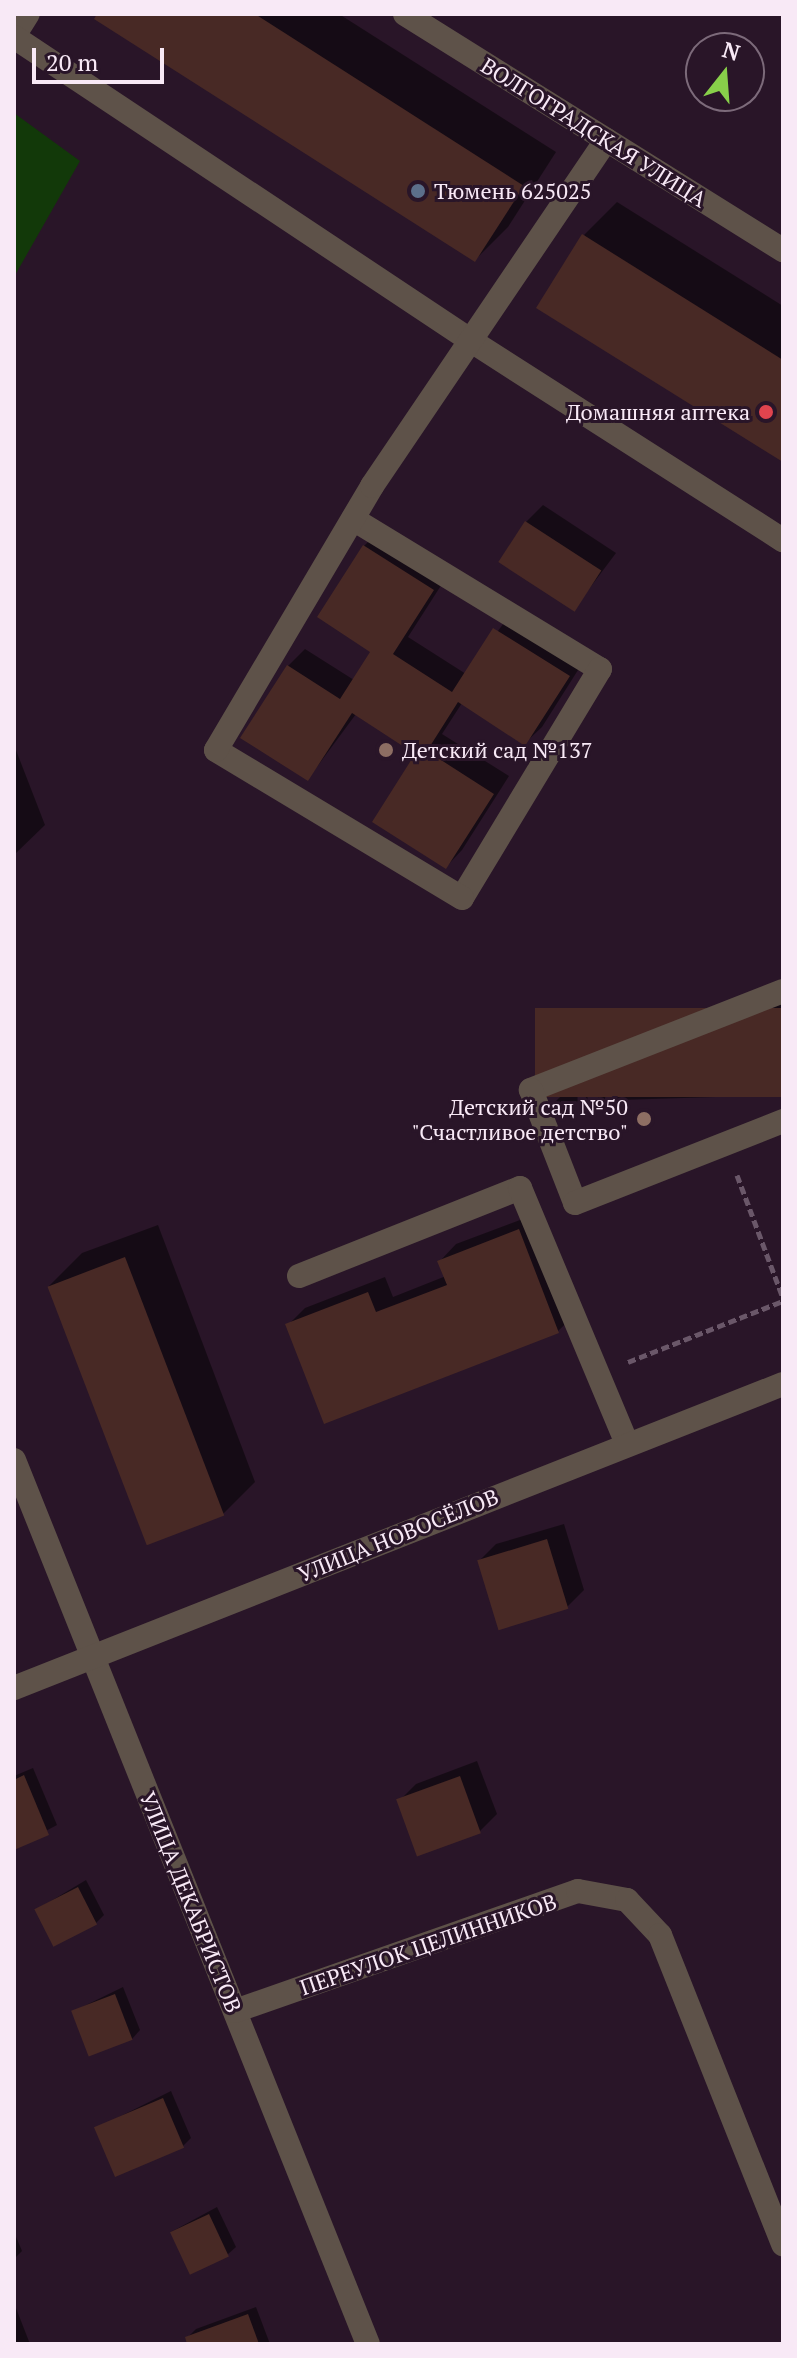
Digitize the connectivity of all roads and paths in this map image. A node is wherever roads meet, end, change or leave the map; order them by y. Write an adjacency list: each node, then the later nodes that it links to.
1 (28, 14): 3 (street)
2 (405, 14): 4 (street, ВОЛГОГРАДСКАЯ УЛИЦА)
3 (14, 36): 6 (street)
4 (606, 140): 5 (street, ВОЛГОГРАДСКАЯ УЛИЦА); 6 (street)
5 (783, 250)
6 (473, 342): 7 (street); 8 (street)
7 (353, 519): 7 (street)
8 (783, 540)
9 (783, 991): 11 (street)
10 (783, 1121): 11 (street)
11 (726, 1144): 13 (path)
12 (299, 1276): 14 (street)
13 (783, 1300): 14 (path)
14 (598, 1374): 16 (street)
15 (783, 1384): 16 (street, УЛИЦА НОВОСЁЛОВ)
16 (626, 1442): 18 (street, УЛИЦА НОВОСЁЛОВ)
17 (14, 1460): 18 (street, УЛИЦА ДЕКАБРИСТОВ)
18 (93, 1657): 19 (street, УЛИЦА НОВОСЁЛОВ); 20 (street, УЛИЦА ДЕКАБРИСТОВ)
19 (14, 1688)
20 (235, 2011): 21 (street, ПЕРЕУЛОК ЦЕЛИННИКОВ); 22 (street, УЛИЦА ДЕКАБРИСТОВ)
21 (783, 2244)
22 (368, 2344)

